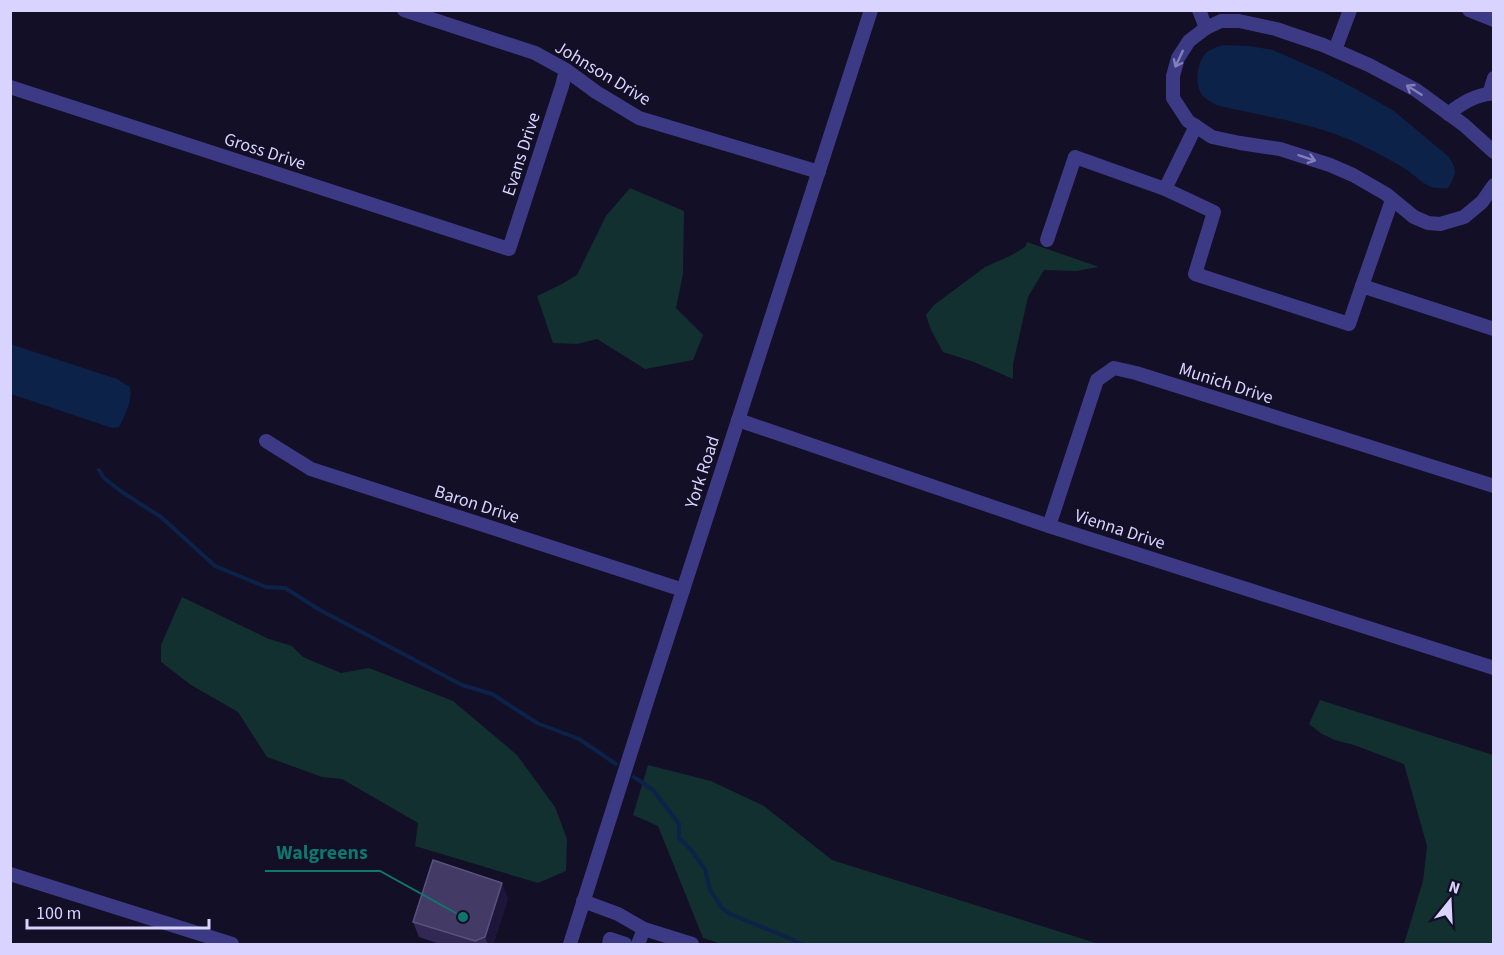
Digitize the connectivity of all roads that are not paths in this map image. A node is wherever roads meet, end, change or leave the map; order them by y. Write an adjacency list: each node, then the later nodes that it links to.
1 (404, 10): 10 (street, Johnson Drive)
2 (871, 10): 17 (street, York Road)
3 (1199, 10): 8 (street)
4 (1350, 10): 9 (street)
5 (1469, 10): 7 (street)
6 (1220, 16): 8 (street); 9 (street)
7 (1494, 20)
8 (1206, 28): 15 (street, one-way to 15)
9 (1335, 50): 14 (street, one-way to 9)
10 (566, 70): 17 (street, Johnson Drive); 22 (street, Evans Drive)
11 (1494, 78): 13 (street)
12 (10, 87): 22 (street, Gross Drive)
13 (1491, 94): 14 (street)
14 (1448, 114): 16 (street)
15 (1196, 126): 19 (street); 20 (street, one-way to 20)
16 (1494, 152)
17 (819, 172): 25 (street, York Road)
18 (1494, 185): 20 (street)
19 (1165, 189): 21 (street); 23 (street)
20 (1392, 200): 23 (street)
21 (1047, 240)
22 (509, 249)
23 (1362, 286): 24 (street)
24 (1494, 329)
25 (738, 420): 28 (street, Vienna Drive); 29 (street, York Road)
26 (266, 441): 29 (street, Baron Drive)
27 (1494, 486): 28 (street, Munich Drive)
28 (1049, 526): 30 (street, Vienna Drive)
29 (683, 590): 32 (street, York Road)
30 (1494, 668)
31 (10, 874): 34 (street)
32 (584, 901): 33 (street); 35 (street, York Road)
33 (644, 929): 38 (street); 39 (street)
34 (232, 945)
35 (570, 945)
36 (609, 945): 37 (street)
37 (625, 945)
38 (638, 945)
39 (692, 945)

